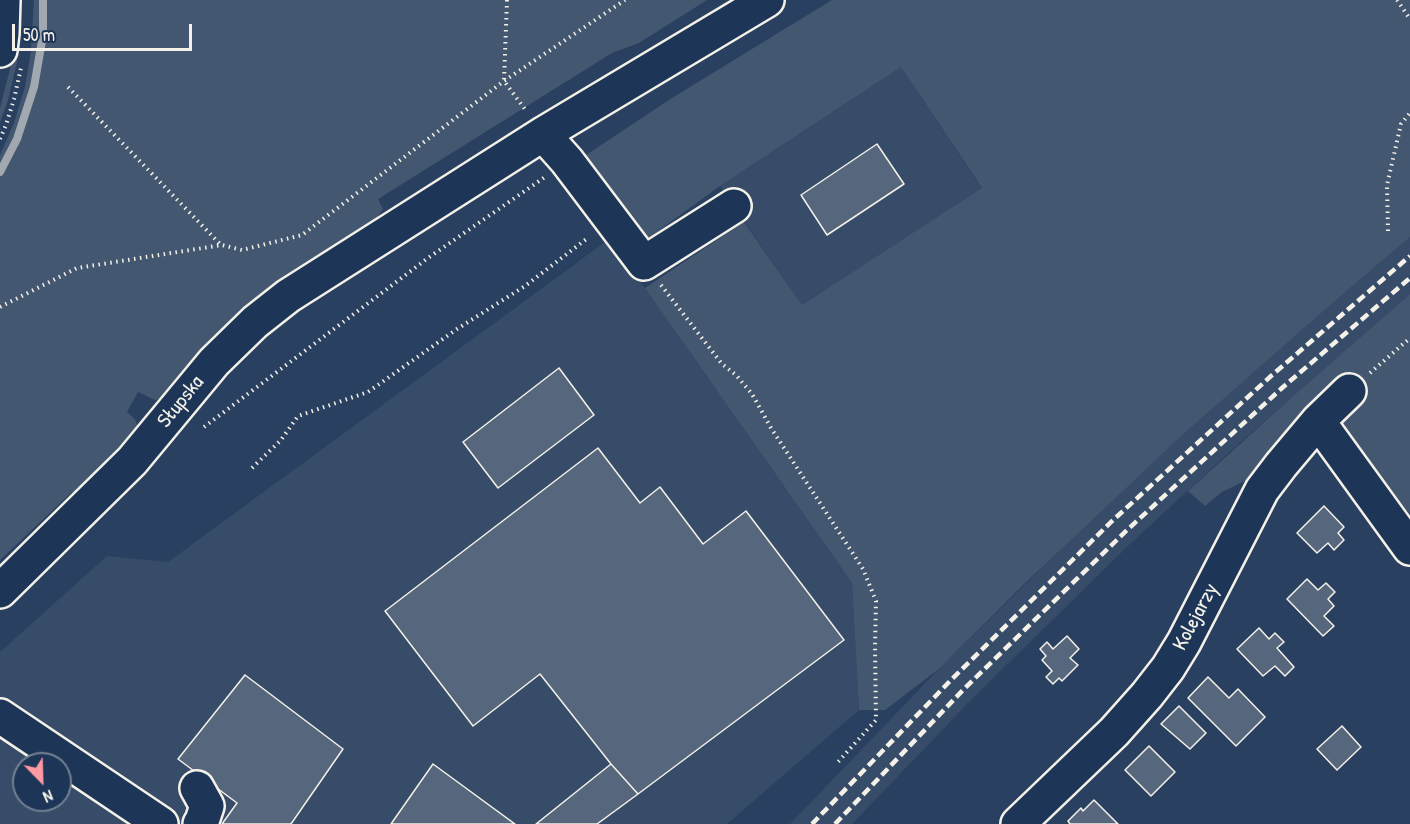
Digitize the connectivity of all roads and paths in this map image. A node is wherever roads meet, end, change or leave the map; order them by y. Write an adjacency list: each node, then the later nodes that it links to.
1 (3, 0): 7 (street)
2 (507, 0): 8 (path)
3 (625, 0): 8 (path)
4 (767, 0): 11 (street, Słupska)
5 (1397, 0): 6 (path)
6 (1410, 19)
7 (0, 50)
8 (504, 81): 11 (path); 16 (path)
9 (68, 87): 16 (path)
10 (1410, 113): 15 (path)
11 (543, 134): 12 (street); 25 (street, Słupska)
12 (567, 160): 14 (street); 22 (path)
13 (734, 206): 17 (street)
14 (611, 220): 17 (street); 23 (path)
15 (1388, 231)
16 (222, 246): 18 (path)
17 (644, 264): 27 (path)
18 (0, 306)
19 (1410, 338): 20 (path)
20 (1348, 391): 21 (street, Kolejarzy)
21 (1318, 421): 24 (street); 31 (street, Kolejarzy)
22 (204, 427)
23 (252, 468)
24 (1410, 548)
25 (0, 591)
26 (0, 716): 29 (street)
27 (838, 762)
28 (197, 788): 30 (street)
29 (161, 824)
30 (200, 824)
31 (1018, 824)

